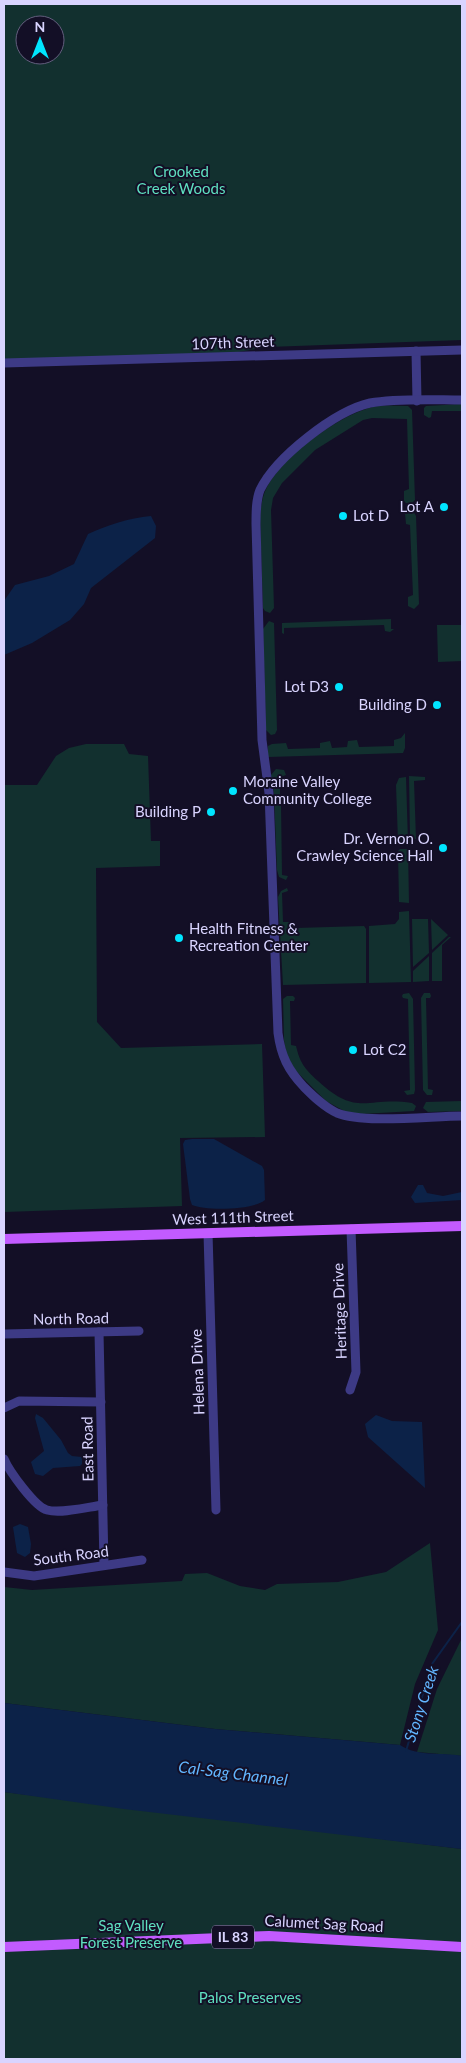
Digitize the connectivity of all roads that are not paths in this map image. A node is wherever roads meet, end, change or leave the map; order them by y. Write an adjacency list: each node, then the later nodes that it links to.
1 (462, 350): 2 (street, 107th Street)
2 (416, 351): 3 (street, 107th Street); 5 (street)
3 (4, 363)
4 (462, 400): 5 (street)
5 (417, 401): 6 (street)
6 (462, 1116)
7 (462, 1226): 8 (main road, West 111th Street)
8 (351, 1229): 9 (main road, West 111th Street); 14 (street, Heritage Drive)
9 (208, 1233): 10 (main road, West 111th Street); 19 (street, Helena Drive)
10 (4, 1240)
11 (138, 1331): 12 (street, North Road)
12 (99, 1332): 13 (street, North Road); 15 (street, East Road)
13 (4, 1334)
14 (350, 1390)
15 (101, 1402): 16 (street); 18 (street, East Road)
16 (4, 1408)
17 (4, 1459): 18 (street)
18 (103, 1505): 21 (street, East Road)
19 (216, 1510)
20 (142, 1560): 21 (street, South Road)
21 (104, 1565): 22 (street, South Road)
22 (4, 1572)
23 (4, 1947): 24 (main road, Calumet Sag Road / IL 83)
24 (462, 1947)

